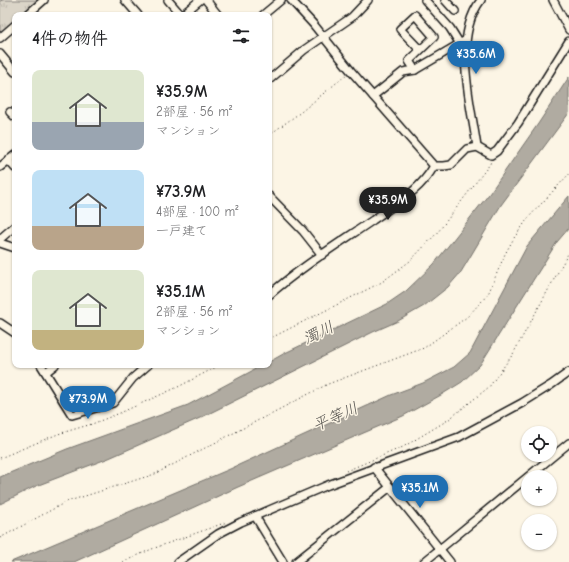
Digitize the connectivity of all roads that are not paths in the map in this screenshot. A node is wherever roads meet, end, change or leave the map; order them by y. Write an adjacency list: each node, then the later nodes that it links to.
1 (44, 0): 16 (street)
2 (125, 0): 17 (street)
3 (168, 0): 18 (street)
4 (188, 0): 14 (street)
5 (200, 0): 14 (street)
6 (206, 0): 20 (street)
7 (281, 0): 21 (street)
8 (291, 0): 24 (street)
9 (368, 0): 24 (street)
10 (425, 0): 27 (street)
11 (444, 0): 15 (street)
12 (481, 0): 27 (street)
13 (553, 0): 23 (street)
14 (193, 6): 19 (street)
15 (454, 11)
16 (30, 12)
17 (135, 12)
18 (178, 12)
19 (185, 12)
20 (216, 12)
21 (267, 12)
22 (12, 28): 25 (street)
23 (569, 30)
24 (323, 36): 32 (street); 33 (street)
25 (0, 38)
26 (569, 41): 34 (street)
27 (463, 42): 31 (street); 34 (street)
28 (420, 50): 28 (street); 31 (street)
29 (0, 54): 30 (street)
30 (12, 68)
31 (415, 70): 33 (street)
32 (272, 77)
33 (373, 96): 38 (street)
34 (477, 147): 38 (street)
35 (12, 157): 36 (street)
36 (8, 160): 37 (street); 39 (street)
37 (12, 165)
38 (434, 166): 45 (street)
39 (0, 167)
40 (272, 199): 45 (street)
41 (12, 229): 42 (street)
42 (0, 239)
43 (0, 243): 44 (street)
44 (12, 247)
45 (322, 255): 46 (street)
46 (272, 292)
47 (0, 323): 48 (street)
48 (12, 331)
49 (43, 368): 52 (street)
50 (51, 368): 52 (street)
51 (145, 368): 52 (street)
52 (46, 372)
53 (569, 372): 55 (street)
54 (569, 443): 58 (street)
55 (374, 467): 56 (street); 57 (street)
56 (390, 488): 58 (street); 61 (street)
57 (255, 516): 59 (street); 60 (street)
58 (440, 549): 62 (street); 63 (street)
59 (178, 562)
60 (283, 562)
61 (296, 562)
62 (424, 562)
63 (450, 562)

